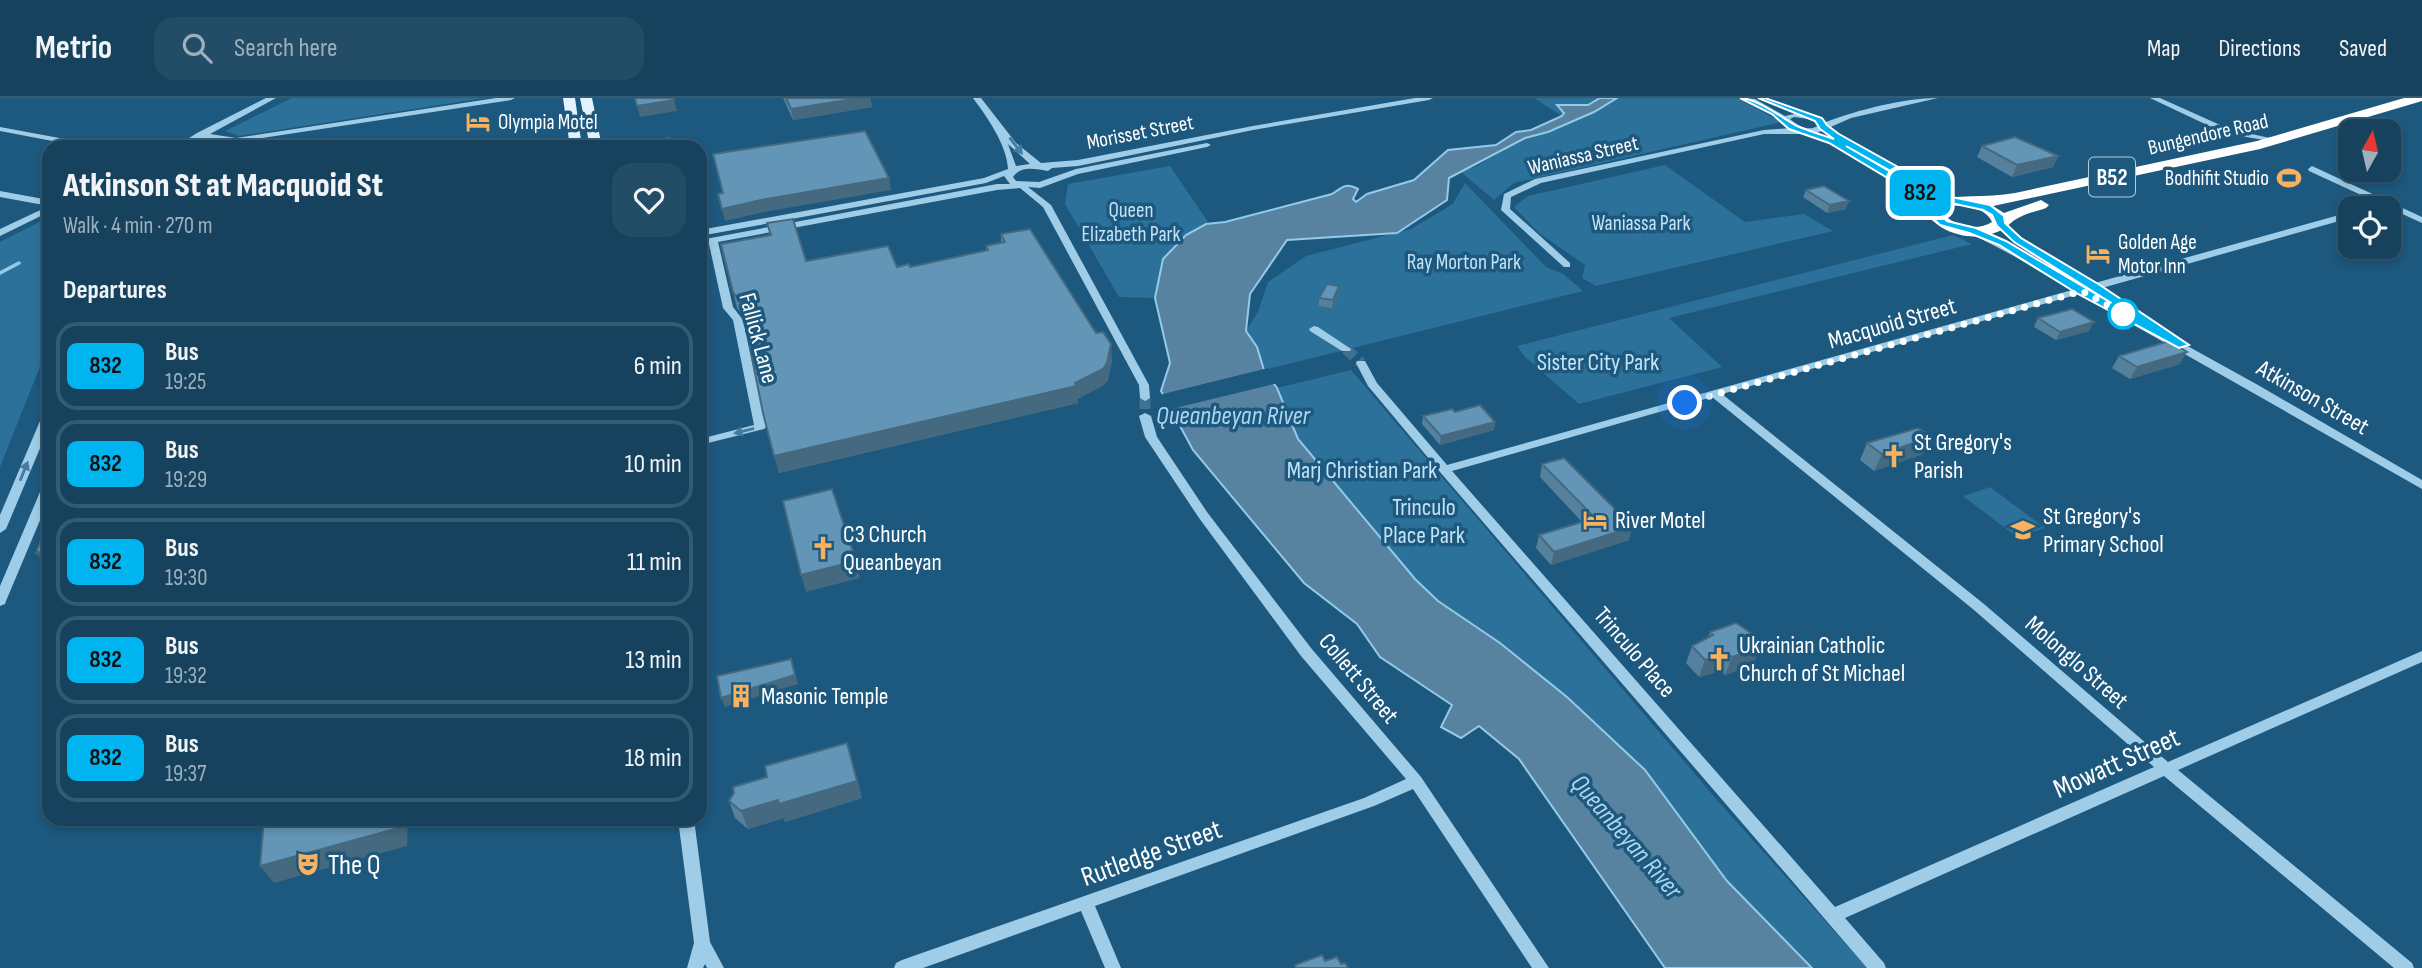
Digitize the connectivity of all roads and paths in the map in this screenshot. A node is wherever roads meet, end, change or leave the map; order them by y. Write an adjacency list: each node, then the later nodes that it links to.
1 (253, 98): 13 (street)
2 (511, 98): 27 (street)
3 (569, 98): 31 (main road)
4 (586, 98): 32 (main road)
5 (977, 98): 19 (street)
6 (1360, 98): 15 (street)
7 (1429, 98): 15 (street, Morisset Street)
8 (1745, 98): 18 (street)
9 (1762, 98): 16 (street)
10 (1934, 98): 17 (street)
11 (2154, 98): 25 (street)
12 (2418, 98): 33 (highway, Bungendore Road / B52)
13 (270, 99): 27 (street)
14 (2422, 105): 51 (highway, Bungendore Road / B52)
15 (1371, 109): 21 (street, Morisset Street); 22 (street, Morisset Street)
16 (1803, 115): 17 (street); 18 (street, Waniassa Street); 20 (street)
17 (1849, 116): 20 (street)
18 (1785, 120): 24 (street); 26 (street, Waniassa Street)
19 (996, 125): 36 (street, one-way to 36); 38 (street)
20 (1823, 127): 24 (street, Waniassa Street); 43 (street)
21 (1254, 128): 22 (street); 28 (street, Morisset Street)
22 (1287, 128): 34 (street, Morisset Street)
23 (0, 129): 29 (street)
24 (1806, 130): 26 (street, Waniassa Street); 46 (street)
25 (2227, 131): 33 (street); 35 (street)
26 (1764, 132): 57 (street, Waniassa Street)
27 (200, 135): 30 (street)
28 (1215, 135): 34 (street); 36 (street, Morisset Street)
29 (59, 140)
30 (191, 140)
31 (575, 140)
32 (595, 140)
33 (2275, 140): 35 (highway, Bungendore Road / B52)
34 (1195, 147): 39 (street, Morisset Street)
35 (2241, 149): 43 (highway, Bungendore Road / B52)
36 (1040, 166): 38 (street, Morisset Street); 39 (street)
37 (2312, 169): 42 (street)
38 (1012, 172): 40 (street); 53 (street)
39 (1050, 181): 40 (street); 45 (street)
40 (1020, 186): 45 (street); 55 (street)
41 (0, 194): 44 (street)
42 (2368, 196)
43 (1957, 200): 46 (highway, B52); 51 (highway)
44 (42, 202)
45 (1046, 205): 65 (street)
46 (1931, 209): 52 (highway)
47 (2401, 211): 50 (street)
48 (42, 212): 54 (street)
49 (2338, 218): 58 (street, Macquoid Street)
50 (2422, 220)
51 (2001, 223): 52 (highway, B52); 58 (street, Atkinson Street)
52 (1973, 231): 59 (street, Atkinson Street)
53 (707, 232)
54 (0, 233)
55 (713, 241): 56 (street); 68 (street, Fallick Lane, one-way to 68)
56 (707, 242)
57 (1567, 265)
58 (2096, 287): 59 (street, Macquoid Street); 61 (street, Atkinson Street)
59 (2082, 291): 61 (street, Atkinson Street); 64 (street, Macquoid Street)
60 (1314, 329): 62 (street)
61 (2183, 345): 70 (street, Atkinson Street)
62 (1346, 349)
63 (1361, 363): 69 (street, Trinculo Place)
64 (1715, 394): 69 (street, Macquoid Street); 75 (street, Molonglo Street)
65 (1145, 398)
66 (1145, 416): 76 (street, Collett Street)
67 (42, 430): 72 (street, one-way to 67)
68 (707, 440)
69 (1444, 469): 79 (street, Trinculo Place)
70 (2422, 485)
71 (42, 502): 73 (street)
72 (0, 529)
73 (0, 601)
74 (2422, 656): 75 (street, Mowatt Street)
75 (2166, 769): 79 (street, Mowatt Street); 87 (street, Molonglo Street)
76 (1416, 781): 78 (street, Rutledge Street); 85 (street, Collett Street)
77 (687, 826): 80 (street)
78 (1086, 903): 83 (street, Rutledge Street); 84 (street)
79 (1832, 916): 86 (street, Trinculo Place)
80 (702, 943): 81 (street); 82 (street)
81 (695, 968)
82 (716, 968)
83 (902, 968)
84 (1113, 968)
85 (1541, 968)
86 (1878, 968)
87 (2406, 968)

